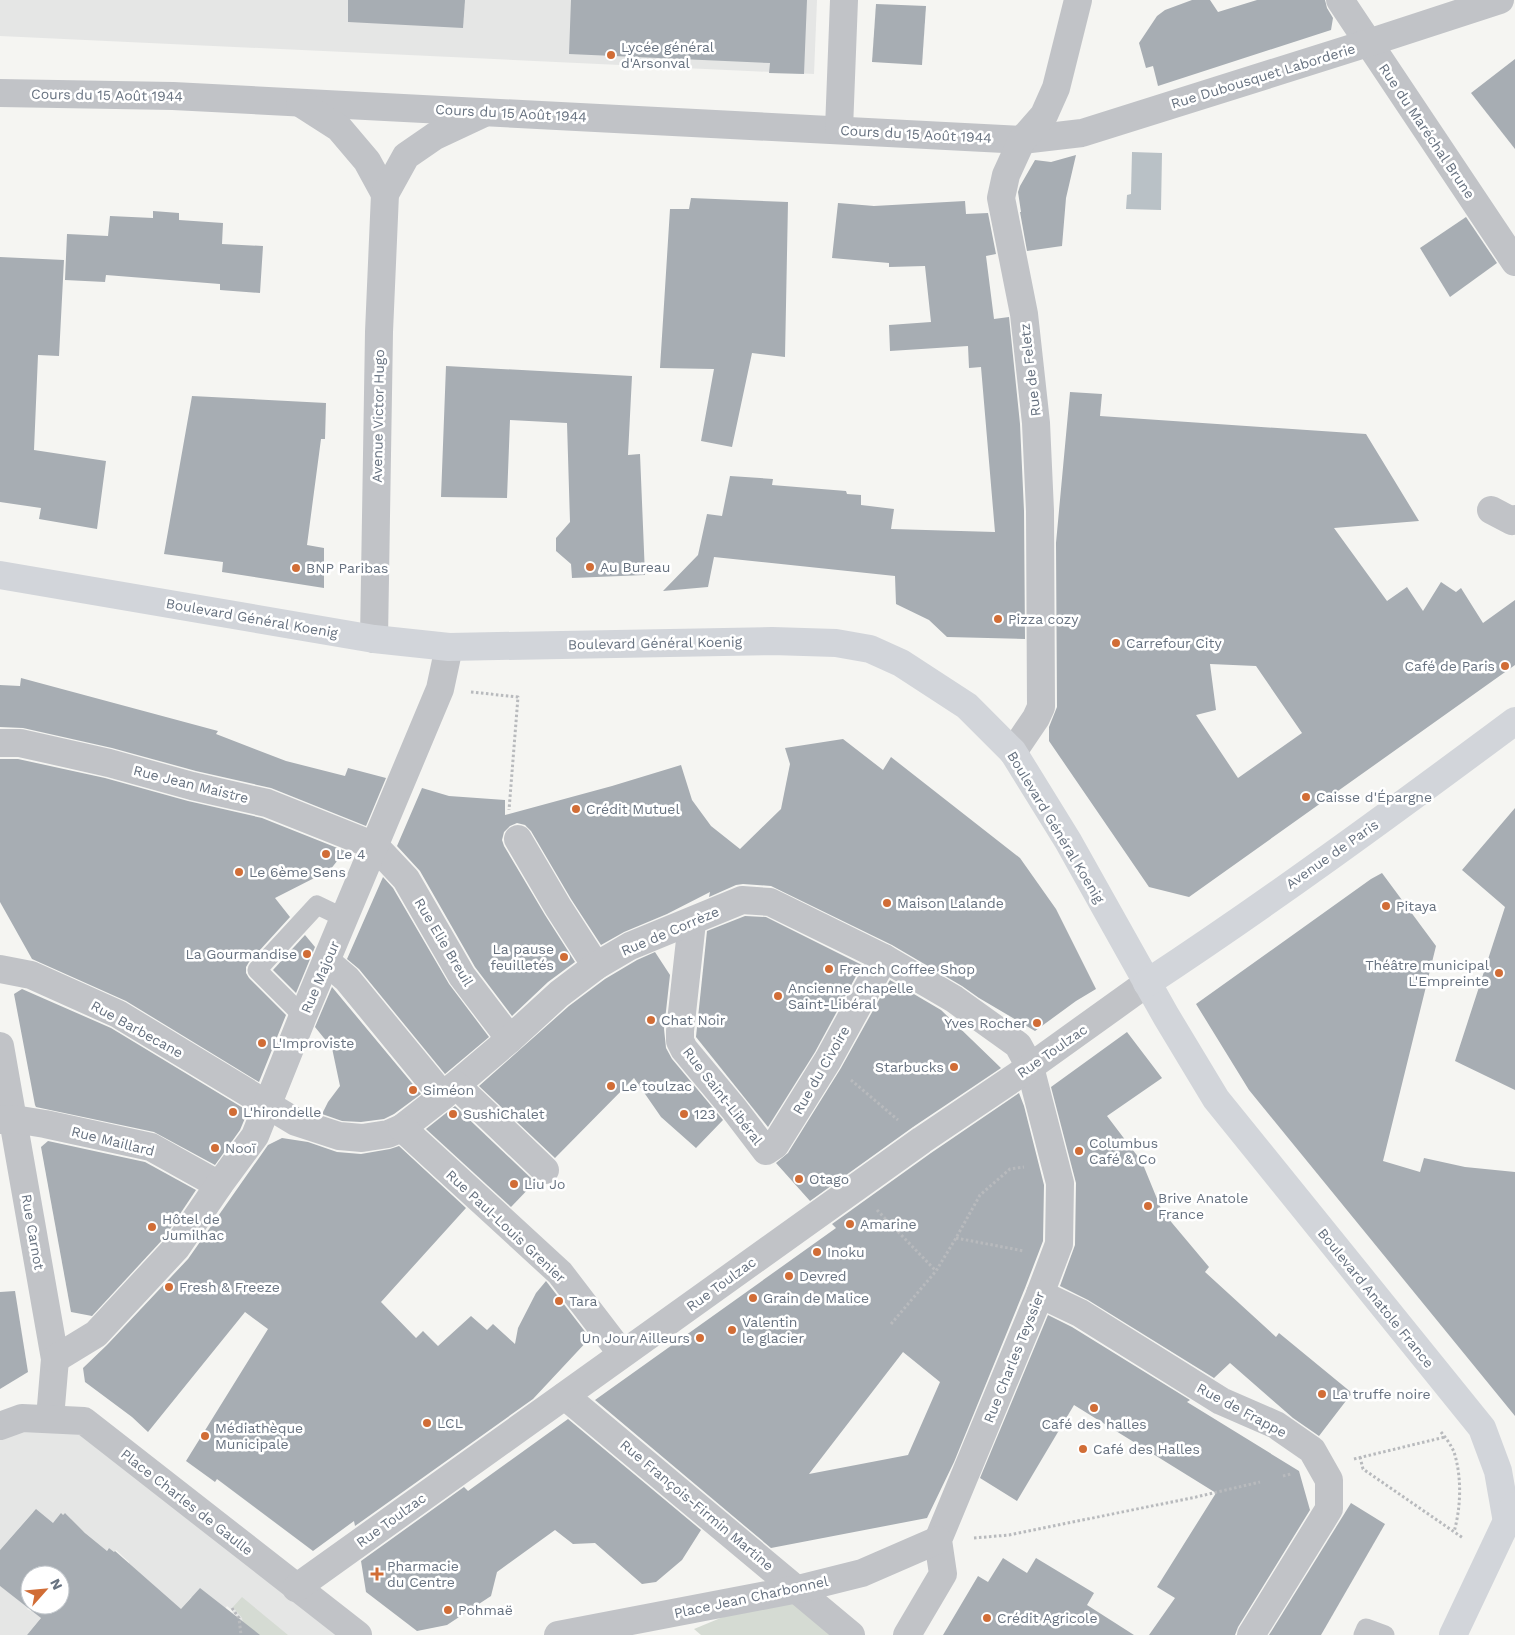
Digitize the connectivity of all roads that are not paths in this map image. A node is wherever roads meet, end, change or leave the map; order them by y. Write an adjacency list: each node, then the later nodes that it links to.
1 (844, 0): 9 (street)
2 (1078, 0): 10 (street, Rue de Feletz)
3 (1340, 0): 5 (street, Rue du Maréchal Brune)
4 (1500, 0): 5 (street, Rue Dubousquet Laborderie)
5 (1368, 43): 10 (street, Rue Dubousquet Laborderie); 12 (street, Rue du Maréchal Brune)
6 (0, 93): 7 (street, Cours du 15 Août 1944)
7 (298, 102): 8 (street, Cours du 15 Août 1944); 11 (street)
8 (488, 112): 9 (street, Cours du 15 Août 1944); 11 (street, Avenue Victor Hugo)
9 (839, 130): 10 (street, Cours du 15 Août 1944)
10 (1022, 140): 18 (street, Rue de Feletz)
11 (385, 194): 14 (street, Avenue Victor Hugo)
12 (1515, 262)
13 (0, 575): 14 (main road, Boulevard Général Koenig)
14 (374, 639): 15 (main road, Boulevard Général Koenig)
15 (449, 647): 18 (main road, Boulevard Général Koenig); 20 (street, Rue Majour)
16 (1515, 722): 27 (main road, Avenue de Paris)
17 (0, 742): 20 (street, Rue Jean Maistre)
18 (1013, 752): 27 (main road, Boulevard Général Koenig)
19 (518, 839): 25 (street)
20 (375, 846): 21 (street, Rue Majour); 29 (street, Rue Elie Breuil)
21 (344, 918): 24 (street, Rue Majour); 28 (lane)
22 (692, 922): 23 (street, Rue de Corrèze); 25 (street, Rue de Corrèze); 36 (street, Rue Saint-Libéral)
23 (884, 958): 31 (street, Rue de Corrèze); 36 (street, Rue du Civoire)
24 (326, 962): 28 (street, Rue Majour); 32 (street)
25 (596, 966): 29 (street, Rue de Corrèze)
26 (0, 970): 33 (street, Rue Barbecane)
27 (1147, 983): 31 (street, Rue Toulzac); 45 (main road, Boulevard Anatole France)
28 (303, 1016): 33 (street, Rue Majour)
29 (510, 1039): 32 (street, Rue de Corrèze)
30 (0, 1046): 34 (street, Rue Carnot)
31 (1030, 1067): 39 (street, Rue Charles Teyssier); 40 (street, Rue Toulzac)
32 (450, 1090): 35 (street, Rue de Corrèze); 37 (street)
33 (266, 1105): 35 (street, Rue de Corrèze); 38 (street, Rue Majour)
34 (7, 1120): 38 (street, Rue Maillard); 41 (street, Rue Carnot)
35 (402, 1128): 40 (street, Rue Paul-Louis Grenier)
36 (766, 1152)
37 (545, 1170)
38 (219, 1185): 41 (street, Rue Majour)
39 (1040, 1294): 46 (street, Rue Charles Teyssier); 53 (street, Rue de Frappe)
40 (622, 1354): 42 (street, Rue Toulzac)
41 (55, 1359): 43 (street, Rue Carnot)
42 (565, 1396): 47 (street, Rue Toulzac); 48 (street, Rue François-Firmin Martine)
43 (50, 1418): 44 (street, Place Charles de Gaulle); 47 (street, Place Charles de Gaulle)
44 (0, 1426)
45 (1511, 1513): 56 (main road, Boulevard Anatole France)
46 (938, 1540): 48 (street, Place Jean Charbonnel); 52 (street)
47 (296, 1588): 49 (street, Place Charles de Gaulle)
48 (798, 1589): 50 (street, Place Jean Charbonnel); 51 (street, Rue François-Firmin Martine)
49 (358, 1635)
50 (558, 1635)
51 (851, 1635)
52 (907, 1635)
53 (1251, 1635)
54 (1363, 1635): 55 (lane)
55 (1385, 1635)
56 (1453, 1635)

